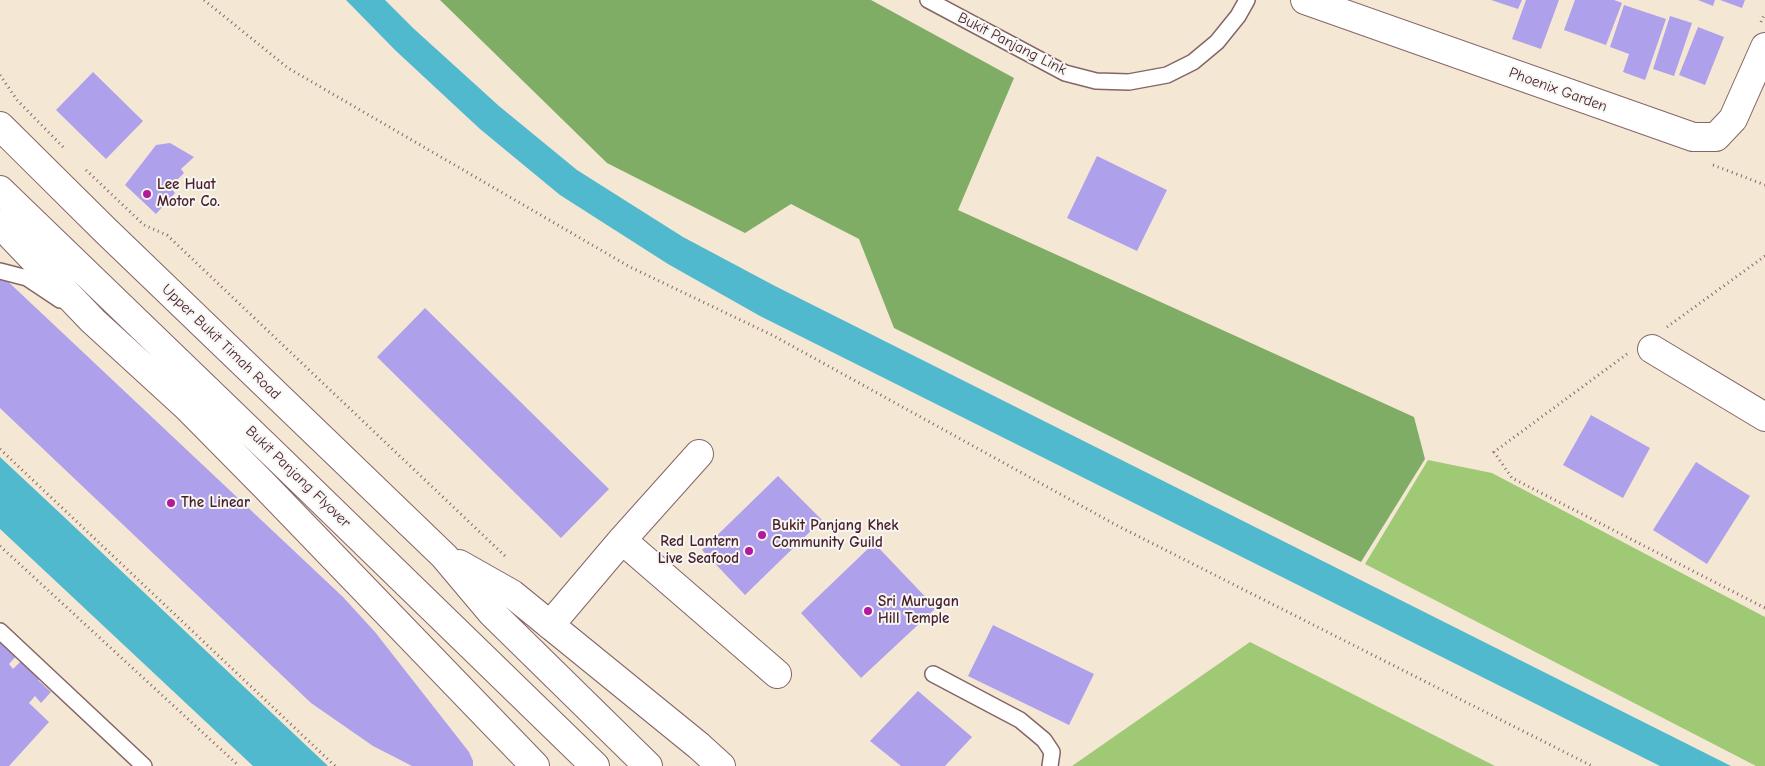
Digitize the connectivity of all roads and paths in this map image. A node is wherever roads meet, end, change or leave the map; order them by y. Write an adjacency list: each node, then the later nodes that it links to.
1 (204, 0): 37 (path)
2 (928, 0): 3 (lane, Bukit Panjang Link)
3 (1247, 0)
4 (1305, 0): 6 (main road, Phoenix Garden)
5 (1765, 14): 6 (path)
6 (1761, 39)
7 (0, 75): 9 (path)
8 (0, 126): 22 (main road, Upper Bukit Timah Road)
9 (65, 149)
10 (79, 163): 23 (path)
11 (0, 190): 33 (main road, Bukit Panjang Flyover)
12 (0, 224): 15 (main road)
13 (1765, 256): 16 (path)
14 (0, 271): 15 (lane)
15 (93, 320): 29 (main road)
16 (1648, 344): 17 (main road); 24 (path)
17 (1765, 417)
18 (0, 449): 32 (path)
19 (699, 454): 20 (main road)
20 (622, 540): 25 (main road); 27 (main road)
21 (0, 546): 31 (path)
22 (444, 556): 25 (main road); 34 (main road)
23 (508, 560)
24 (1765, 608)
25 (550, 625): 35 (main road)
26 (0, 631): 30 (lane)
27 (777, 674)
28 (932, 674): 36 (lane)
29 (532, 765)
30 (144, 766)
31 (239, 766)
32 (336, 766)
33 (595, 766)
34 (648, 766)
35 (721, 766)
36 (1050, 766)
37 (1592, 766)

